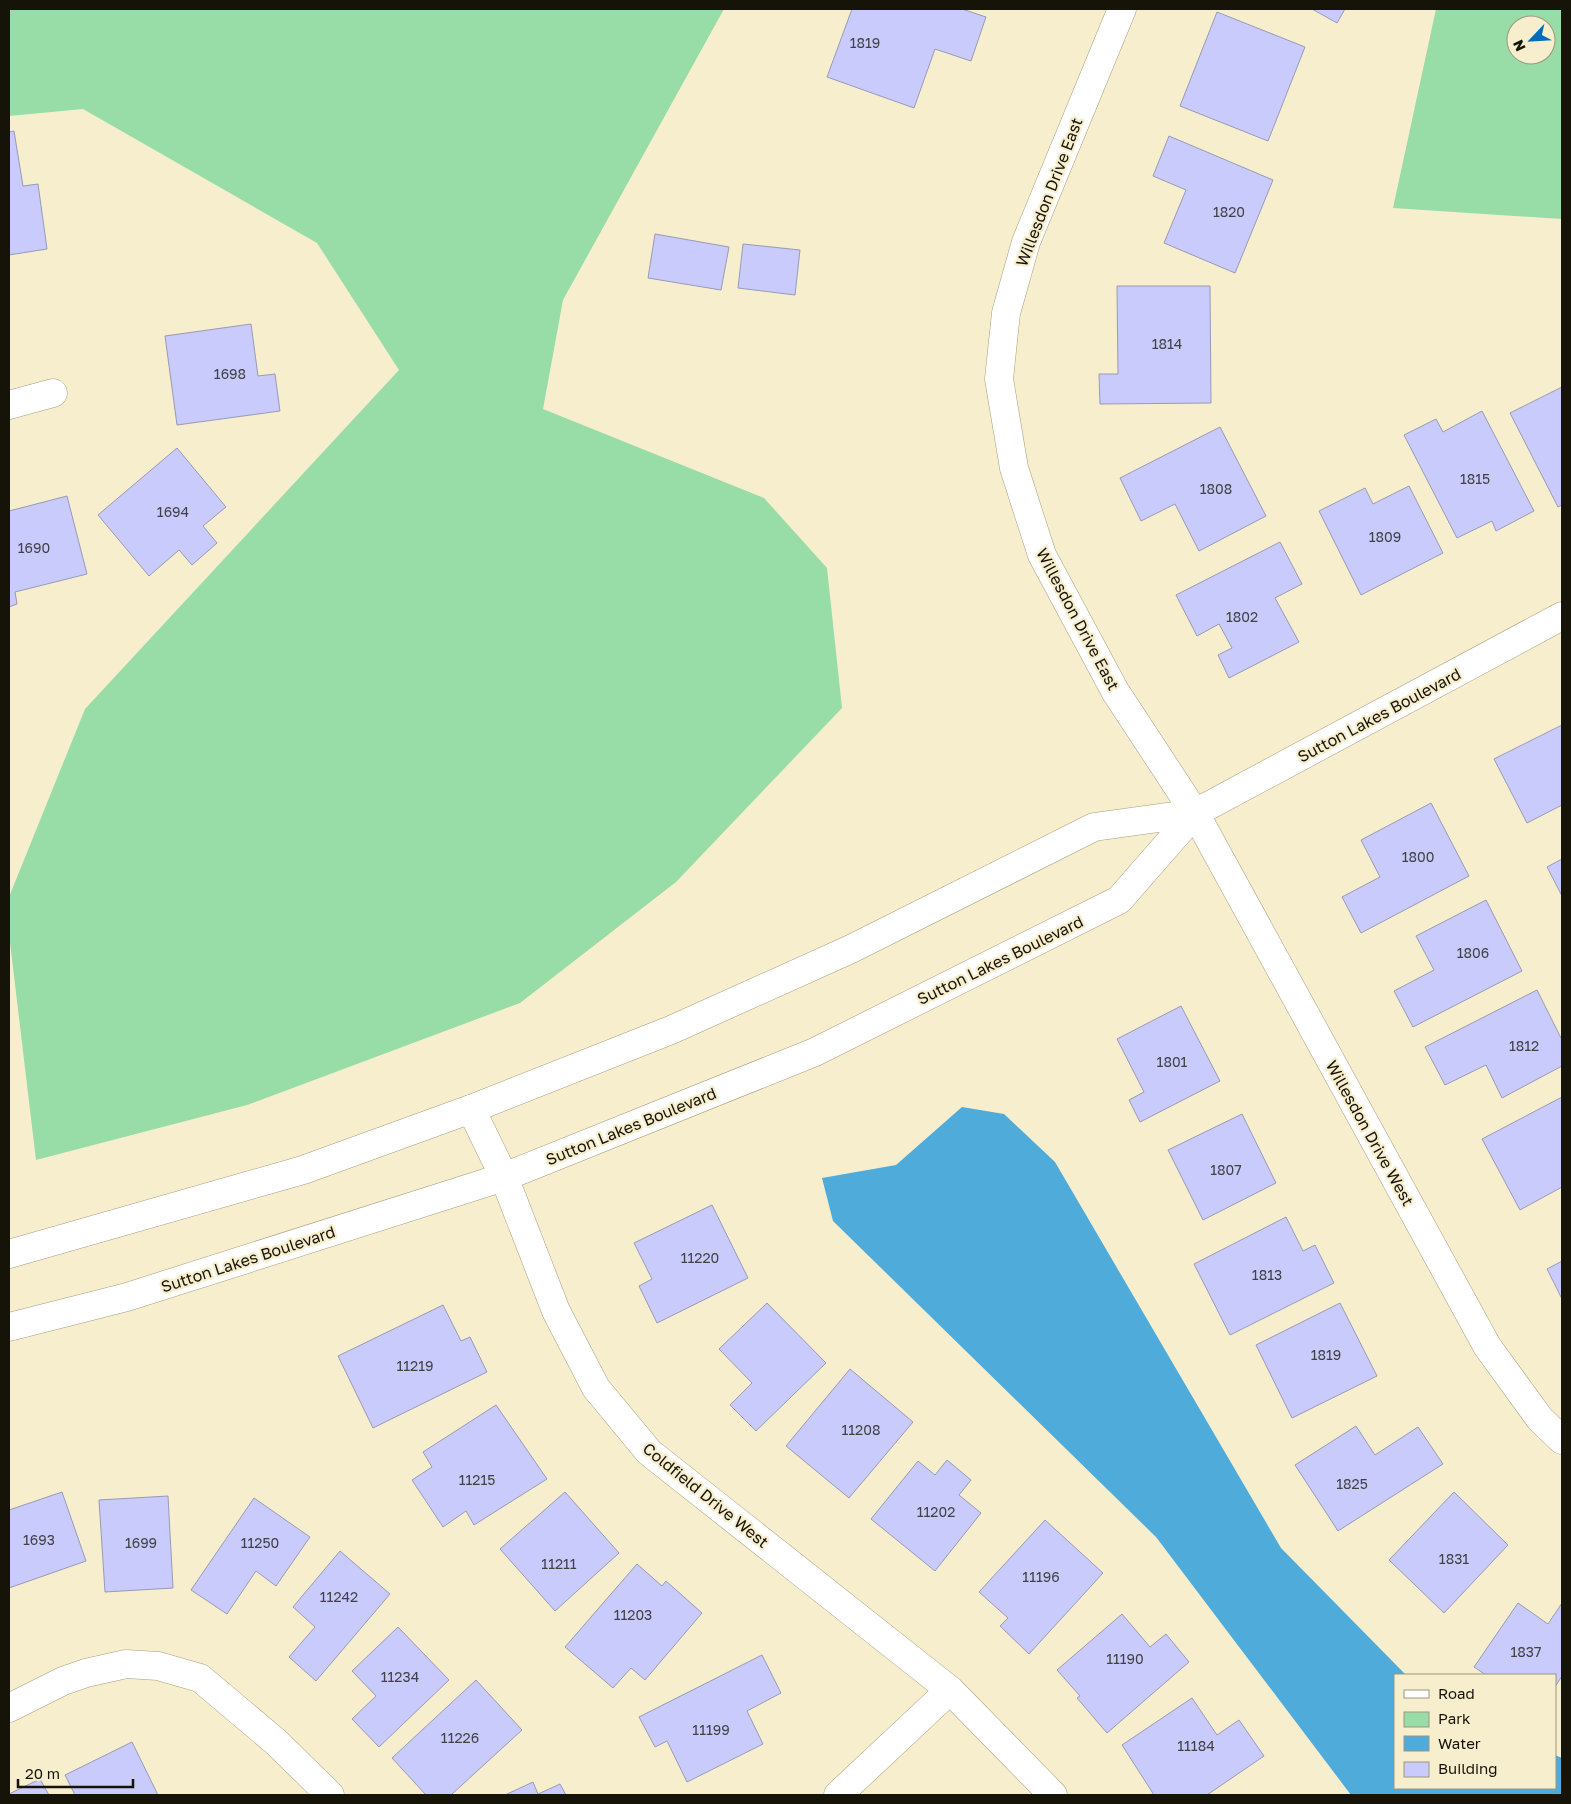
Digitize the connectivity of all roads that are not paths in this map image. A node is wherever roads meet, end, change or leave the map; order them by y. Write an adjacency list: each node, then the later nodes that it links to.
1 (1122, 9): 5 (street, Willesdon Drive East)
2 (53, 393): 3 (street)
3 (9, 404)
4 (1562, 616): 5 (street, Sutton Lakes Boulevard)
5 (1195, 813): 6 (street, Sutton Lakes Boulevard); 7 (street, Sutton Lakes Boulevard); 10 (street, Willesdon Drive West)
6 (471, 1110): 7 (street, Coldfield Drive West); 8 (street, Sutton Lakes Boulevard)
7 (504, 1178): 9 (street, Sutton Lakes Boulevard); 11 (street, Coldfield Drive West)
8 (9, 1254)
9 (9, 1327)
10 (1562, 1440)
11 (950, 1690): 14 (street); 15 (street, Coldfield Drive West)
12 (9, 1708): 13 (street)
13 (330, 1795)
14 (838, 1795)
15 (1053, 1795)

